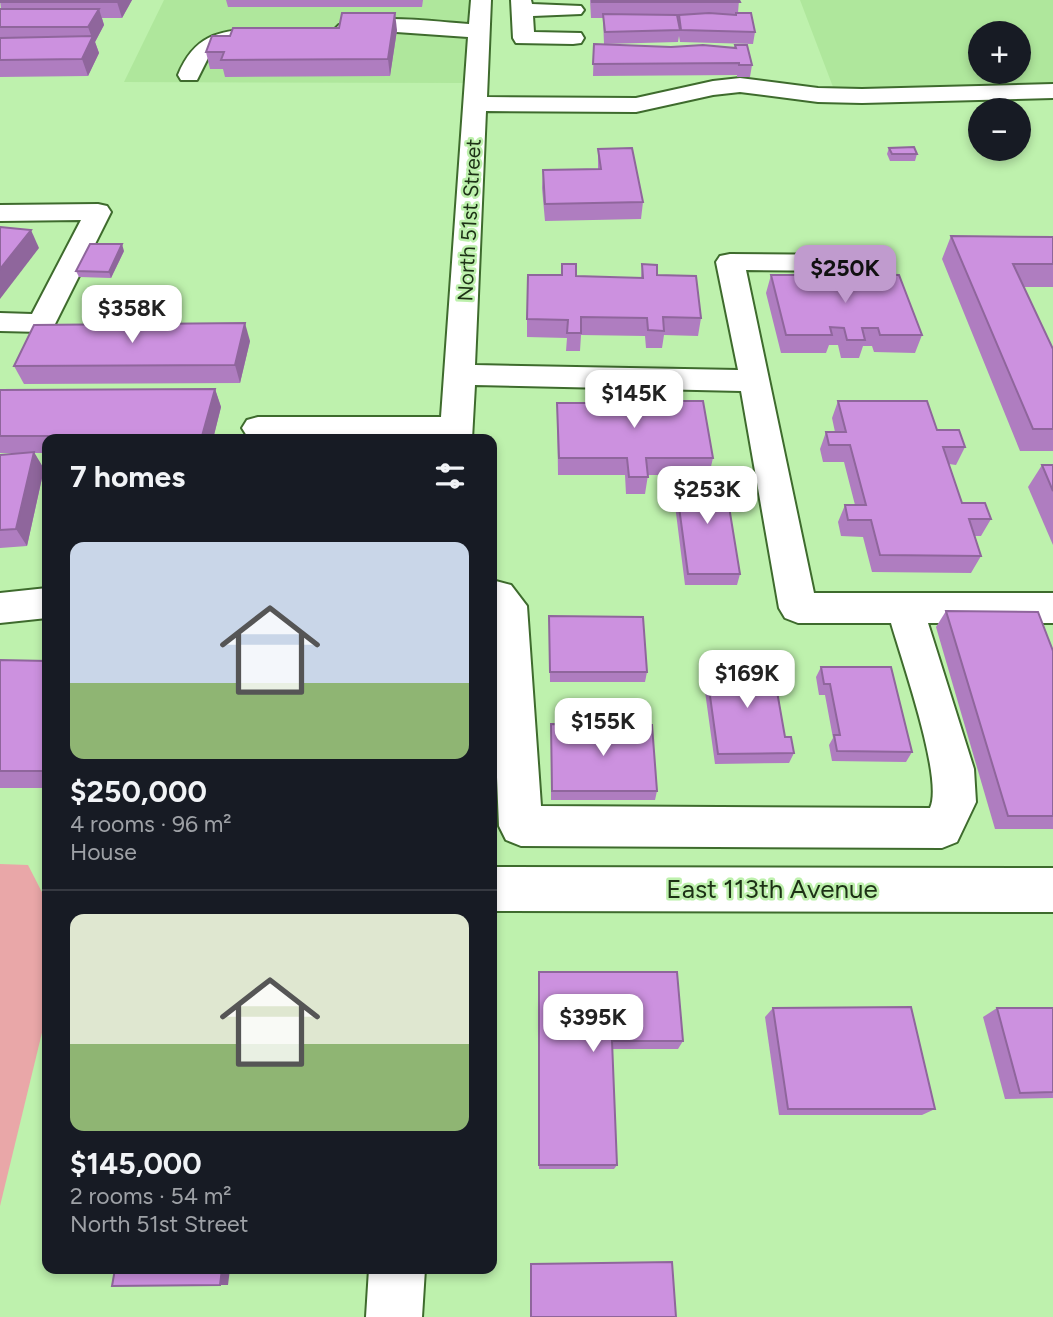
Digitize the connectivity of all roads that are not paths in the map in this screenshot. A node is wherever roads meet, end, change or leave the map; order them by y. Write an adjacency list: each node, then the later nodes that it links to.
1 (481, 0): 4 (street, North 51st Street)
2 (522, 5): 3 (street); 7 (street)
3 (575, 10)
4 (480, 31): 5 (street); 10 (street, North 51st Street)
5 (322, 33)
6 (275, 35): 8 (street)
7 (573, 38)
8 (189, 75)
9 (1053, 91): 10 (street)
10 (476, 104): 14 (street, North 51st Street)
11 (0, 213): 13 (street)
12 (854, 263): 15 (street)
13 (0, 322)
14 (460, 375): 15 (street); 17 (street, North 51st Street)
15 (755, 381): 21 (street)
16 (258, 428): 17 (street)
17 (456, 434)
18 (497, 595): 21 (street)
19 (42, 604): 20 (street)
20 (0, 608)
21 (905, 608): 22 (street)
22 (1053, 608)
23 (497, 889): 24 (street, East 113th Avenue)
24 (1053, 890)
25 (397, 1274): 26 (street)
26 (394, 1317)

